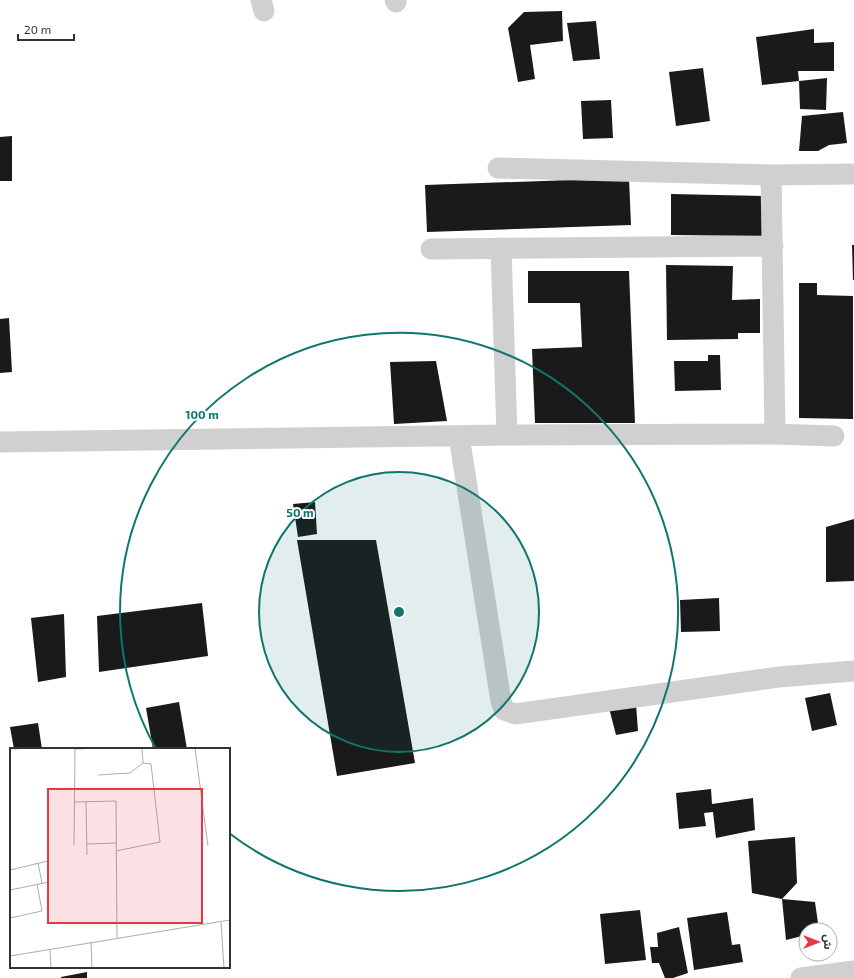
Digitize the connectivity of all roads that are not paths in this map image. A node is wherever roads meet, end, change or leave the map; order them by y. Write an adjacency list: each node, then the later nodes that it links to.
1 (498, 168): 3 (street)
2 (854, 174): 3 (street)
3 (771, 175): 4 (street)
4 (773, 246): 5 (street); 7 (street)
5 (502, 248): 6 (street); 8 (street)
6 (432, 249)
7 (775, 434): 8 (street); 10 (street)
8 (507, 435): 9 (street)
9 (459, 436): 11 (street); 12 (street)
10 (834, 436)
11 (0, 442)
12 (854, 671)
13 (854, 971): 14 (street)
14 (801, 978)

